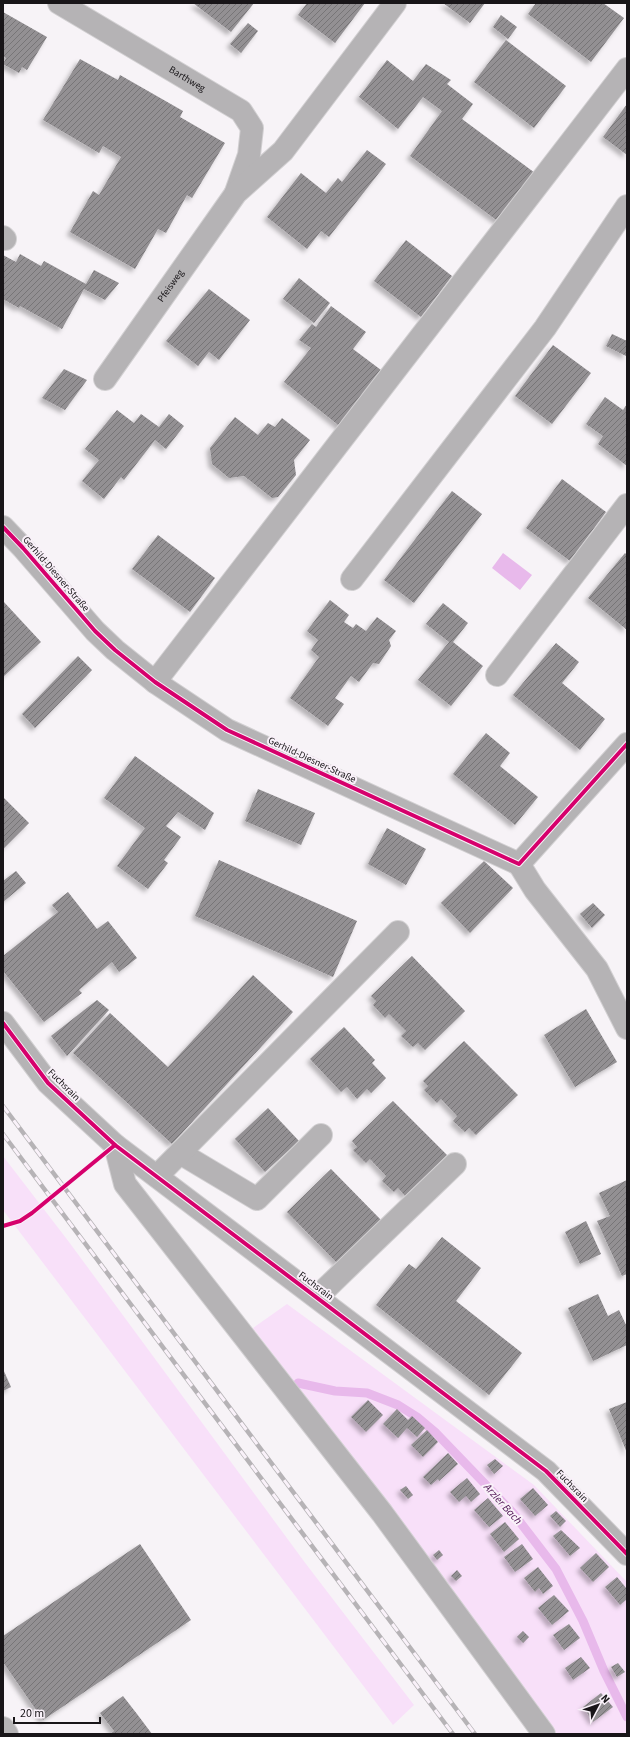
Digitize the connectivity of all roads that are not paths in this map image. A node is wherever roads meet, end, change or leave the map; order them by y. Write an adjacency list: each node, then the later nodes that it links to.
1 (59, 3): 4 (street, Barthweg)
2 (395, 3): 4 (street)
3 (627, 69): 11 (street)
4 (236, 193): 6 (street, Pfeisweg)
5 (627, 206): 9 (street)
6 (105, 379)
7 (627, 505): 10 (street)
8 (3, 528): 11 (street, Gerhild-Diesner-Straße)
9 (352, 579)
10 (497, 675)
11 (155, 682): 13 (street, Gerhild-Diesner-Straße)
12 (627, 744): 13 (street)
13 (519, 864): 16 (street)
14 (398, 932): 19 (street)
15 (3, 1023): 18 (street, Fuchsrain)
16 (627, 1028)
17 (321, 1135): 19 (street)
18 (115, 1145): 21 (street, Fuchsrain); 26 (street)
19 (180, 1153): 21 (street)
20 (454, 1164): 22 (street)
21 (157, 1176): 22 (street, Fuchsrain)
22 (317, 1297): 23 (street, Fuchsrain)
23 (627, 1554)
24 (3, 1728): 25 (street)
25 (7, 1734)
26 (544, 1734)

